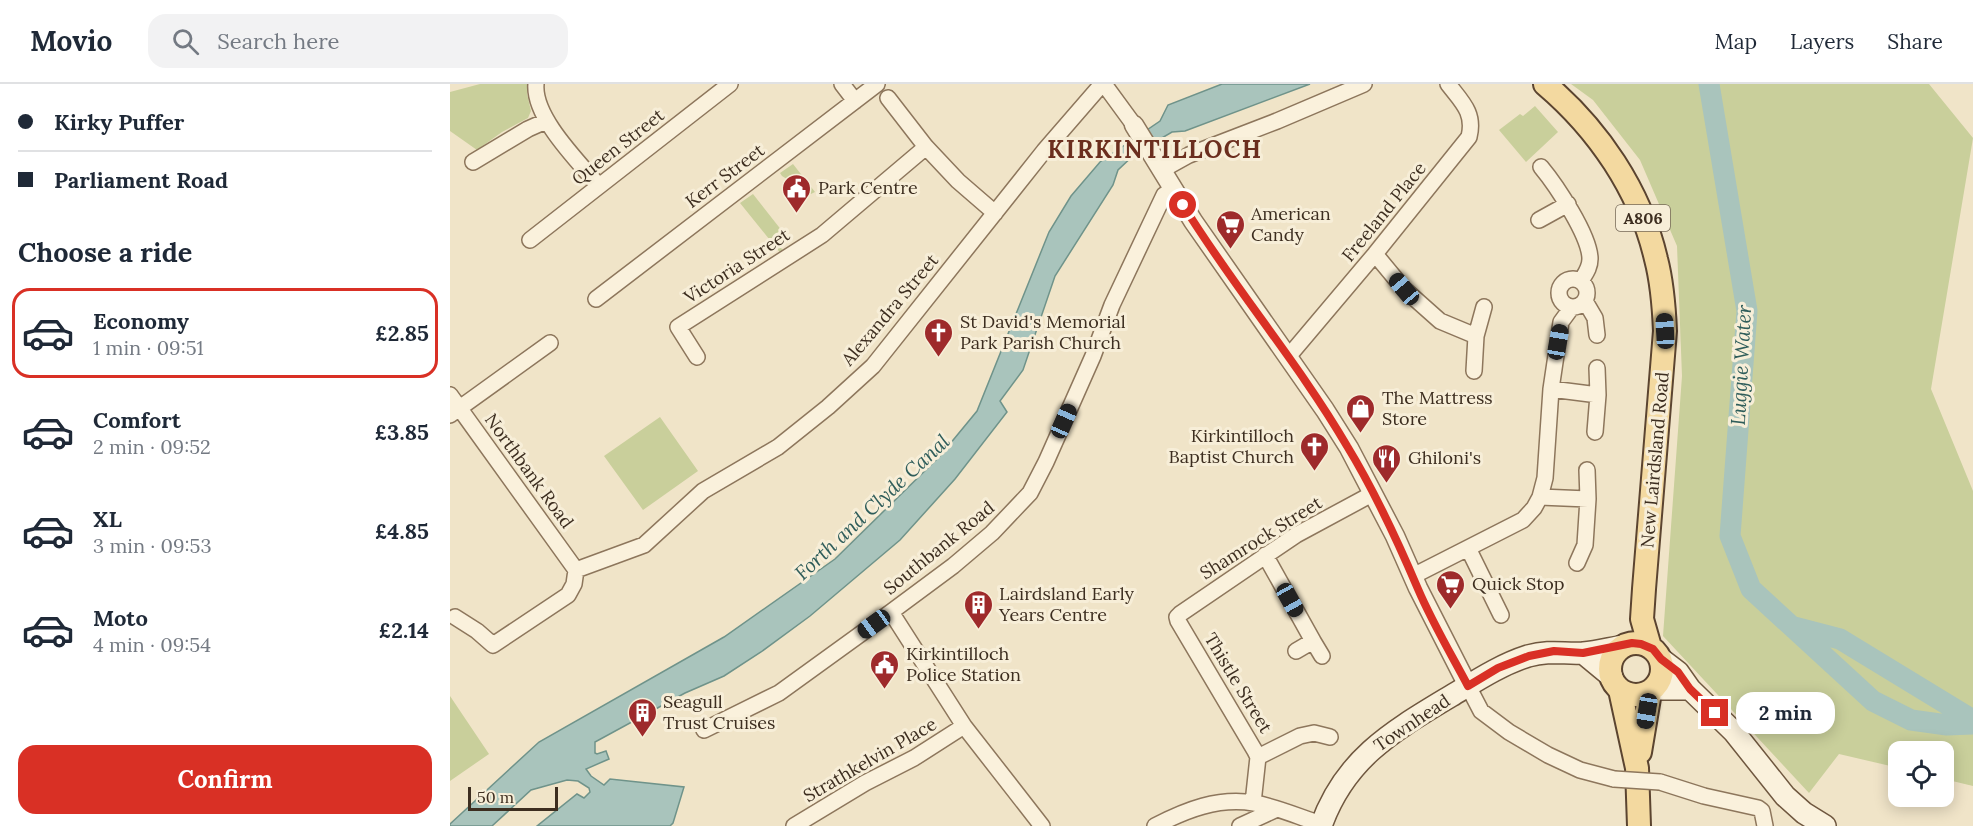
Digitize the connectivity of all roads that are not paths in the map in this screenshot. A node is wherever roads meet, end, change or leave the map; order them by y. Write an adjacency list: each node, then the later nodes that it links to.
1 (536, 84): 11 (street)
2 (730, 84): 17 (street, Queen Street)
3 (842, 84): 10 (street)
4 (877, 84): 10 (street, Kerr Street)
5 (1103, 84): 12 (street); 20 (street, Alexandra Street)
6 (1364, 84): 15 (street)
7 (1448, 84): 23 (street, Freeland Place)
8 (1545, 84): 54 (main road, New Lairdsland Road / A806)
9 (888, 98): 13 (street)
10 (855, 101): 25 (street, Kerr Street)
11 (546, 121): 14 (street); 17 (street)
12 (1134, 124): 15 (street, Townhead)
13 (926, 147): 20 (street); 31 (street, Victoria Street)
14 (473, 162)
15 (1160, 165): 18 (street, Townhead)
16 (1541, 167): 19 (street)
17 (598, 186): 22 (street, Queen Street)
18 (1173, 189): 32 (street, Townhead); 49 (street, Southbank Road)
19 (1568, 204): 21 (street); 24 (street)
20 (995, 213): 47 (street, Alexandra Street)
21 (1539, 220)
22 (530, 240)
23 (1375, 254): 29 (street); 32 (street, Freeland Place)
24 (1581, 281): 26 (street); 26 (street)
25 (596, 299)
26 (1579, 304): 28 (street); 35 (street)
27 (1484, 308): 29 (street)
28 (1597, 335)
29 (1476, 336): 34 (street)
30 (550, 344): 38 (street)
31 (697, 357)
32 (1288, 357): 41 (street, Townhead)
33 (1598, 368): 37 (street)
34 (1474, 371)
35 (1551, 389): 37 (street); 42 (street)
36 (450, 395): 38 (street, Northbank Road)
37 (1598, 395): 39 (street)
38 (455, 412): 47 (street, Northbank Road)
39 (1595, 432)
40 (1587, 470): 43 (street)
41 (1372, 494): 45 (street, Shamrock Street); 48 (street, Townhead)
42 (1540, 497): 43 (street); 44 (street)
43 (1588, 499): 46 (street)
44 (1468, 548): 48 (street); 50 (street)
45 (1265, 555): 52 (street, Shamrock Street); 53 (street)
46 (1577, 563)
47 (576, 570): 51 (street)
48 (1413, 576): 59 (street, Townhead)
49 (891, 612): 62 (street); 63 (street, Southbank Road)
50 (1501, 615)
51 (454, 617)
52 (1178, 621): 65 (street, Thistle Street)
53 (1312, 640): 55 (street); 57 (street)
54 (1641, 649): 56 (main road); 58 (main road); 60 (main road); 61 (main road)
55 (1296, 651)
56 (1583, 653): 58 (main road); 59 (main road)
57 (1322, 656)
58 (1616, 684): 61 (main road); 66 (main road)
59 (1468, 686): 70 (street, bridge); 72 (main road, Townhead)
60 (1690, 689): 61 (main road); 77 (main road)
61 (1652, 690): 66 (main road)
62 (964, 726): 71 (street, Strathkelvin Place); 73 (street)
63 (704, 730)
64 (1330, 737): 65 (street)
65 (1258, 757): 67 (street, Thistle Street)
66 (1637, 768): 76 (main road)
67 (1253, 803): 68 (street); 69 (street)
68 (1277, 809): 72 (street); 75 (street)
69 (1177, 821): 74 (street)
70 (1764, 822)
71 (797, 824)
72 (1321, 825)
73 (1042, 826)
74 (1155, 826)
75 (1240, 826)
76 (1639, 826)
77 (1825, 826)

